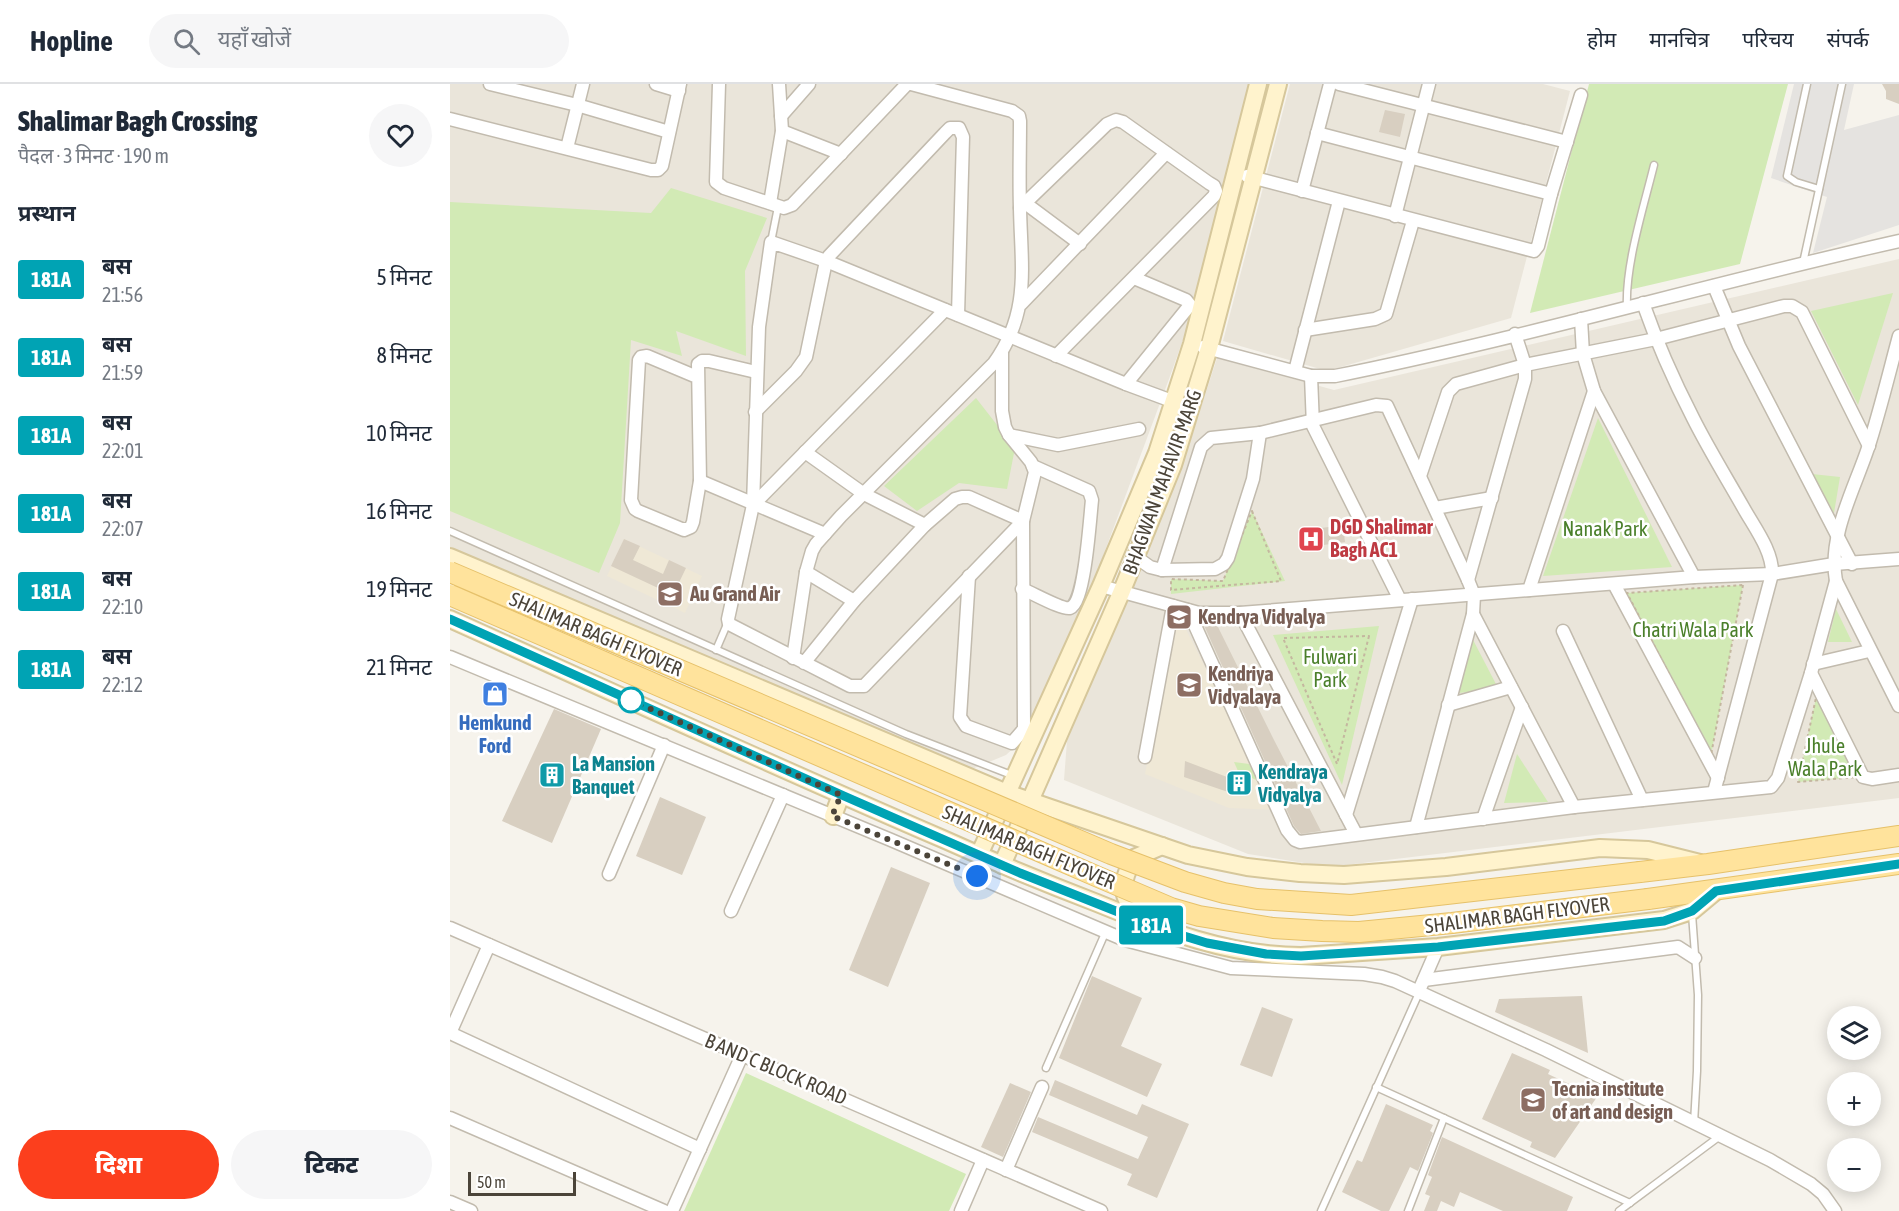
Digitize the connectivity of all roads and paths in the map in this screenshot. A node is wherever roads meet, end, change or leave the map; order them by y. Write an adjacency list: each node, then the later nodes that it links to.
1 (490, 84): 17 (street)
2 (583, 84): 17 (street)
3 (656, 84): 15 (street)
4 (719, 84): 36 (street)
5 (779, 84): 19 (street)
6 (809, 84): 19 (street)
7 (909, 84): 27 (street); 37 (street)
8 (1258, 84): 30 (street, BHAGWAN MAHAVIR MARG)
9 (1278, 84): 31 (street, BHAGWAN MAHAVIR MARG)
10 (1330, 84): 23 (street)
11 (1339, 84): 18 (street)
12 (1429, 84): 18 (street)
13 (1807, 84): 32 (lane)
14 (1842, 84): 32 (lane)
15 (680, 87): 22 (street)
16 (1581, 95): 24 (street)
17 (577, 105): 22 (street); 25 (street)
18 (1423, 105): 24 (street); 28 (street)
19 (781, 116): 21 (street)
20 (450, 119): 25 (street)
21 (782, 131): 27 (street); 36 (street)
22 (669, 132): 25 (street)
23 (1317, 133): 28 (street); 33 (street)
24 (1567, 142): 34 (street)
25 (567, 148)
26 (1166, 153): 37 (street); 42 (street); 45 (street)
27 (841, 154): 36 (street)
28 (1410, 157): 34 (street); 38 (street)
29 (1654, 165): 49 (lane)
30 (1236, 173): 31 (street); 59 (street, BHAGWAN MAHAVIR MARG)
31 (1254, 178): 33 (street); 60 (street, BHAGWAN MAHAVIR MARG)
32 (1819, 189): 44 (lane)
33 (1302, 191): 35 (street)
34 (1551, 194): 39 (street)
35 (1339, 201): 38 (street); 54 (street)
36 (774, 205): 41 (lane)
37 (1022, 206): 42 (street); 48 (street)
38 (1395, 216): 39 (street)
39 (1413, 221): 54 (street)
40 (1899, 241): 44 (street)
41 (771, 242): 43 (street); 66 (street)
42 (1080, 244): 48 (street)
43 (826, 261): 50 (street); 51 (street); 73 (street)
44 (1803, 263): 46 (street)
45 (1134, 278): 63 (street); 69 (street)
46 (1714, 286): 47 (street); 53 (street)
47 (1643, 303): 49 (street); 58 (street)
48 (1021, 304): 56 (street)
49 (1627, 307): 52 (street)
50 (945, 310): 51 (street); 79 (street)
51 (958, 315): 56 (street)
52 (1581, 319): 55 (street); 62 (street)
53 (1728, 321): 58 (street); 78 (street); 91 (street)
54 (1305, 330): 65 (street)
55 (1515, 334): 64 (street); 67 (street)
56 (1009, 336): 61 (street); 63 (street)
57 (1899, 336): 78 (street)
58 (1656, 339): 62 (street); 101 (street)
59 (1192, 344): 60 (street); 71 (street, BHAGWAN MAHAVIR MARG)
60 (1209, 348): 65 (street); 72 (street, BHAGWAN MAHAVIR MARG)
61 (1002, 353): 77 (street); 83 (street)
62 (1583, 354): 64 (street); 70 (street)
63 (1056, 356): 69 (street)
64 (1525, 365): 81 (street); 84 (street)
65 (1295, 371): 67 (street)
66 (756, 372): 68 (street); 73 (street)
67 (1311, 376): 74 (street)
68 (697, 377): 82 (street); 82 (street)
69 (1126, 384): 71 (street)
70 (1594, 390): 103 (street); 109 (street)
71 (1173, 401): 72 (street); 107 (street, BHAGWAN MAHAVIR MARG)
72 (1191, 408): 93 (street, BHAGWAN MAHAVIR MARG)
73 (755, 412): 85 (street)
74 (1312, 419): 76 (street); 81 (street); 114 (street)
75 (1138, 429): 77 (street)
76 (1260, 433): 98 (street); 98 (street)
77 (1009, 435): 80 (street)
78 (1869, 446): 91 (street)
79 (805, 452): 83 (street); 85 (street)
80 (1034, 466): 87 (street); 108 (street)
81 (1420, 476): 86 (street)
82 (700, 481): 85 (street)
83 (864, 494): 88 (street); 90 (street)
84 (1492, 498): 86 (street); 104 (street)
85 (753, 505): 90 (street); 122 (street)
86 (1435, 508): 104 (street)
87 (1023, 521): 88 (street); 102 (street); 108 (street)
88 (925, 525): 115 (street)
89 (450, 531): 125 (lane)
90 (825, 534): 100 (street)
91 (1837, 536): 95 (street); 96 (street)
92 (450, 557): 97 (street)
93 (1136, 557): 98 (street); 110 (street, BHAGWAN MAHAVIR MARG)
94 (1899, 559): 96 (street)
95 (1834, 564): 96 (street); 101 (street); 105 (street)
96 (1852, 564)
97 (469, 566): 118 (street); 141 (street)
98 (1162, 570)
99 (450, 572): 155 (main road, SHALIMAR BAGH FLYOVER, bridge)
100 (806, 572): 115 (street); 128 (street)
101 (1772, 574): 103 (street); 139 (street)
102 (969, 576): 108 (street); 128 (street)
103 (1694, 577): 106 (street)
104 (1468, 580): 113 (street)
105 (1836, 581): 126 (street); 129 (street)
106 (1614, 584): 109 (street); 139 (street)
107 (1101, 586): 110 (street); 137 (street, BHAGWAN MAHAVIR MARG)
108 (1022, 589)
109 (1529, 590): 113 (street)
110 (1121, 593): 116 (street); 145 (street, BHAGWAN MAHAVIR MARG)
111 (1627, 593): 111 (path)
112 (450, 595): 159 (main road, SHALIMAR BAGH FLYOVER, bridge)
113 (1474, 595): 114 (street); 120 (street)
114 (1406, 600): 119 (street); 147 (street)
115 (854, 602): 128 (street)
116 (1173, 606): 117 (street); 136 (street)
117 (1188, 610): 119 (street); 151 (street)
118 (450, 613)
119 (1240, 613): 147 (street)
120 (1473, 614): 130 (street); 132 (street)
121 (450, 619): 143 (street)
122 (728, 622): 125 (lane); 128 (street)
123 (1563, 631): 144 (street)
124 (1283, 638): 124 (path)
125 (716, 650): 137 (lane)
126 (1869, 651): 129 (street); 133 (street)
127 (450, 657): 135 (street)
128 (799, 661)
129 (1812, 668): 138 (street); 140 (street)
130 (1511, 687): 132 (street); 134 (street)
131 (1817, 693): 131 (path)
132 (1448, 705): 150 (street)
133 (1899, 706)
134 (1522, 707): 146 (street); 149 (street)
135 (664, 746): 142 (street); 158 (street)
136 (1145, 757)
137 (1015, 776): 141 (street, BHAGWAN MAHAVIR MARG)
138 (1899, 776)
139 (1718, 778): 140 (street)
140 (1714, 792): 144 (street)
141 (1007, 793): 145 (street); 154 (street, BHAGWAN MAHAVIR MARG)
142 (783, 795): 148 (street); 160 (street)
143 (841, 795): 148 (street); 154 (street)
144 (1642, 800): 146 (street)
145 (1029, 801): 153 (street); 156 (street, BHAGWAN MAHAVIR MARG)
146 (1574, 807): 149 (street)
147 (1346, 815): 151 (street)
148 (832, 816): 164 (street)
149 (1483, 819): 150 (street)
150 (1416, 827): 151 (street)
151 (1356, 834)
152 (1899, 836): 155 (main road, SHALIMAR BAGH FLYOVER)
153 (1162, 846): 155 (street); 162 (street)
154 (979, 855): 156 (street)
155 (1708, 864)
156 (1002, 865): 162 (street)
157 (1892, 865): 159 (main road, SHALIMAR BAGH FLYOVER)
158 (609, 874)
159 (1716, 891): 161 (street)
160 (732, 911)
161 (1687, 913): 167 (street); 168 (lane)
162 (1144, 922): 165 (street)
163 (450, 928): 166 (street, B AND C BLOCK ROAD)
164 (1106, 931): 169 (street); 174 (lane)
165 (1207, 943): 167 (street); 169 (street)
166 (489, 945): 172 (street); 173 (street, B AND C BLOCK ROAD)
167 (1438, 947): 170 (street)
168 (1695, 958): 170 (street); 179 (lane)
169 (1200, 961): 171 (street)
170 (1424, 980): 171 (street)
171 (1419, 993): 176 (lane); 179 (street)
172 (450, 1033): 181 (street)
173 (742, 1055): 181 (street); 182 (street, B AND C BLOCK ROAD)
174 (1046, 1068)
175 (1042, 1088): 183 (street)
176 (1376, 1088): 178 (lane); 191 (lane)
177 (450, 1118): 187 (street)
178 (1444, 1118): 185 (lane); 192 (lane)
179 (1694, 1123): 180 (street)
180 (1720, 1136): 185 (lane); 194 (street)
181 (700, 1149): 188 (street)
182 (983, 1160): 183 (street, B AND C BLOCK ROAD); 189 (street)
183 (1006, 1170): 190 (street, B AND C BLOCK ROAD)
184 (450, 1202): 186 (street)
185 (1630, 1203): 193 (lane)
186 (471, 1211)
187 (664, 1211)
188 (672, 1211)
189 (962, 1211)
190 (1101, 1211)
191 (1321, 1211)
192 (1408, 1211)
193 (1619, 1211)
194 (1835, 1211)

